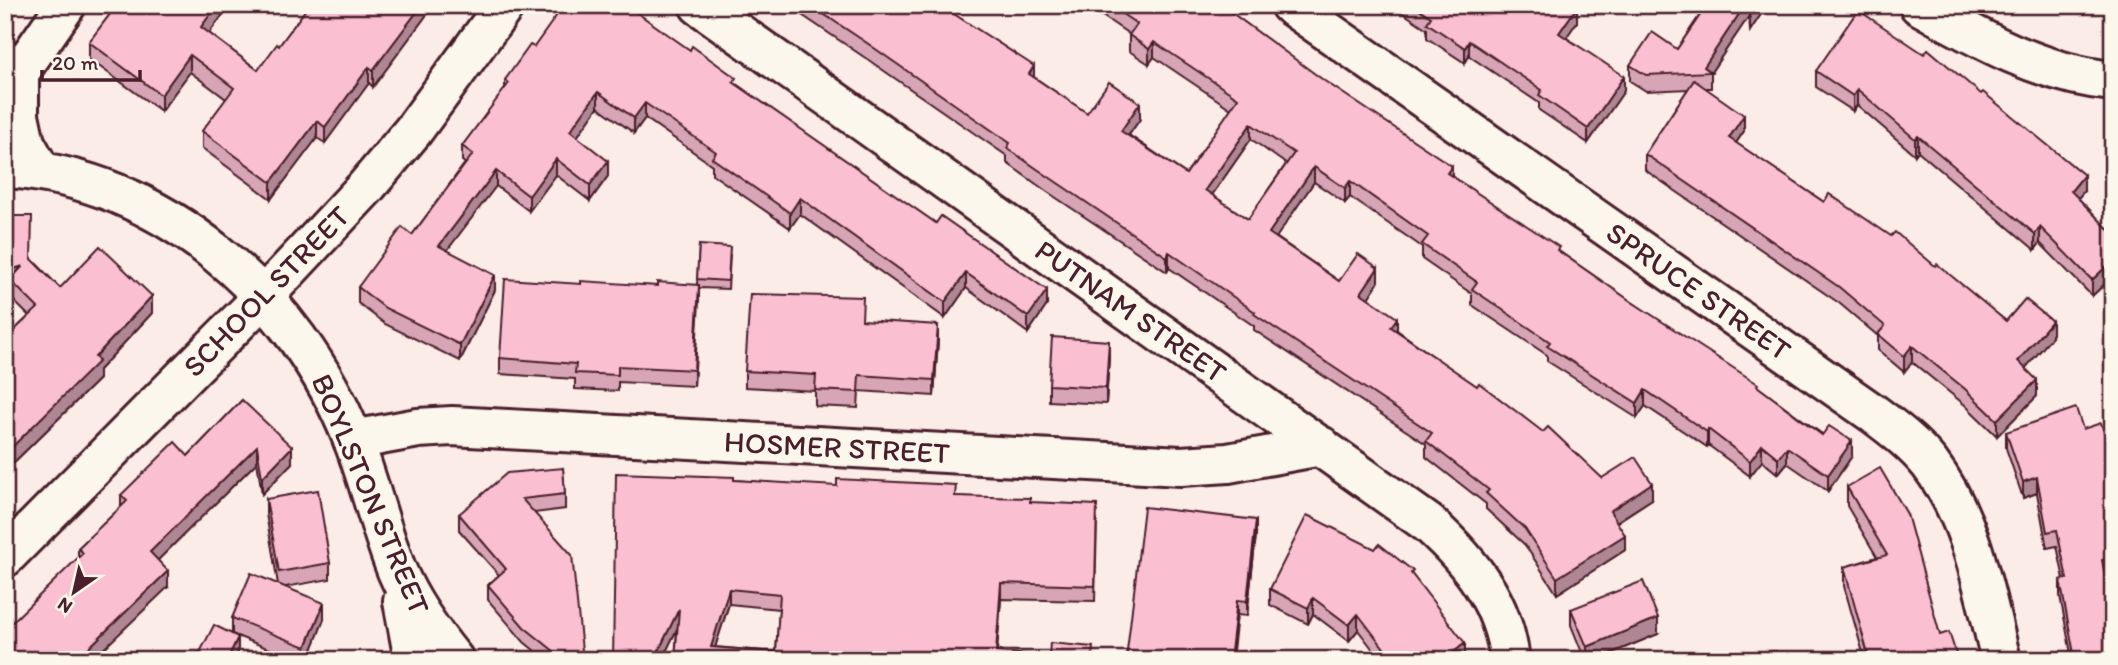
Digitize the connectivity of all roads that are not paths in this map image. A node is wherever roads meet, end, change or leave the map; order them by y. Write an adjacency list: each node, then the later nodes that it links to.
1 (66, 5): 6 (street)
2 (505, 5): 9 (street, SCHOOL STREET)
3 (699, 5): 11 (street, PUTNAM STREET)
4 (1290, 5): 17 (street, SPRUCE STREET)
5 (1919, 5): 7 (street)
6 (12, 67): 8 (street)
7 (2113, 81)
8 (23, 169): 9 (street, BOYLSTON STREET)
9 (264, 296): 10 (street, BOYLSTON STREET); 12 (street, SCHOOL STREET)
10 (353, 440): 11 (street, HOSMER STREET); 13 (street, BOYLSTON STREET)
11 (1321, 446): 16 (street, PUTNAM STREET)
12 (5, 557)
13 (397, 571): 14 (street); 15 (street, BOYLSTON STREET)
14 (414, 660)
15 (454, 660)
16 (1510, 660)
17 (2001, 660)

